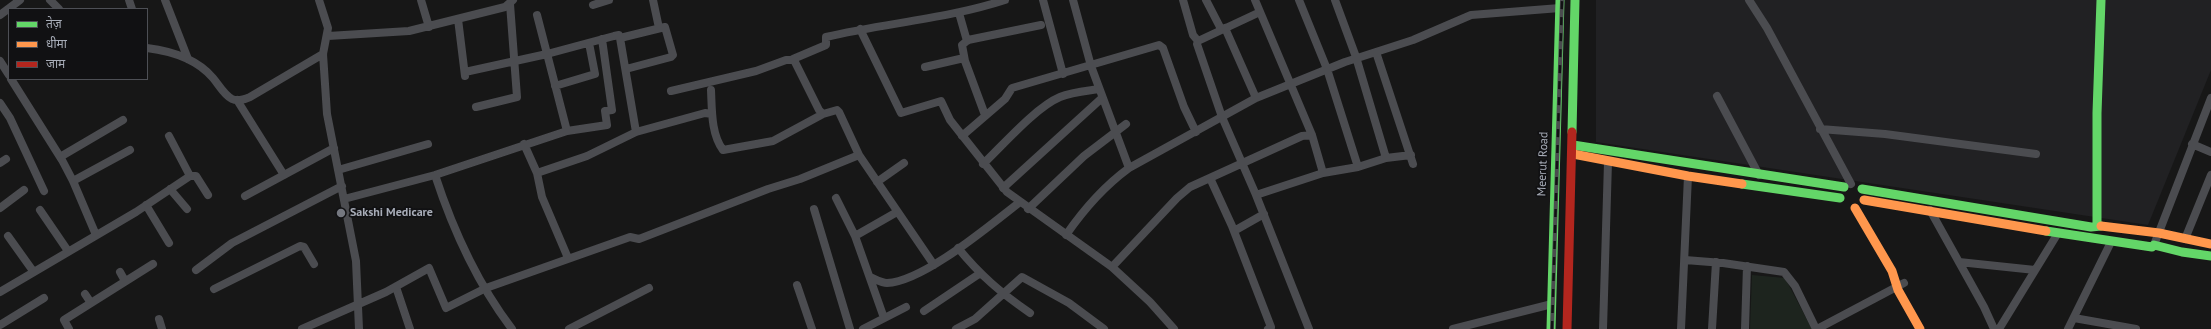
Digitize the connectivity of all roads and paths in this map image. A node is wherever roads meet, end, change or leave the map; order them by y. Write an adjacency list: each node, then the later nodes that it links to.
1 (20, 0): 22 (street)
2 (50, 0): 23 (street)
3 (165, 0): 45 (street)
4 (319, 0): 33 (street)
5 (421, 0): 29 (street)
6 (609, 0): 21 (street)
7 (653, 0): 30 (street)
8 (1005, 0): 25 (street)
9 (1043, 0): 56 (street)
10 (1073, 0): 51 (street)
11 (1183, 0): 37 (street)
12 (1206, 0): 31 (street)
13 (1255, 0): 24 (street)
14 (1299, 0): 54 (street)
15 (1335, 0): 44 (street)
16 (1575, 0): 89 (street)
17 (1749, 0): 76 (street)
18 (2101, 0): 144 (street)
19 (512, 2): 27 (street); 48 (street)
20 (1560, 4): 40 (street); 84 (street, Meerut Road)
21 (593, 5)
22 (9, 8)
23 (58, 8)
24 (1260, 12): 31 (street); 58 (street)
25 (959, 13): 32 (street); 36 (street)
26 (537, 15): 42 (street)
27 (458, 19): 29 (street); 48 (street)
28 (1041, 25): 36 (street)
29 (429, 27): 33 (street)
30 (659, 28): 34 (street); 53 (street)
31 (1223, 28): 37 (street); 65 (street)
32 (860, 29): 46 (street); 83 (street)
33 (328, 36): 41 (street)
34 (620, 38): 35 (street); 53 (street)
35 (602, 39): 38 (street); 49 (street)
36 (967, 41): 43 (street)
37 (1198, 41): 73 (street)
38 (588, 42): 42 (street); 50 (street)
39 (148, 48): 45 (street)
40 (1376, 52): 44 (street); 96 (street)
41 (323, 54): 67 (street); 88 (street)
42 (547, 54): 48 (street); 59 (street)
43 (964, 58): 52 (street); 72 (street)
44 (1356, 58): 54 (street); 98 (street)
45 (188, 59): 67 (street)
46 (792, 59): 62 (street); 71 (street)
47 (0, 61): 55 (street)
48 (514, 61): 69 (street)
49 (605, 65): 50 (street); 77 (street)
50 (594, 66): 59 (street)
51 (1091, 66): 56 (street); 60 (street); 80 (street)
52 (925, 67)
53 (626, 69): 79 (street)
54 (1327, 69): 58 (street); 105 (street)
55 (8, 73)
56 (1063, 74): 72 (street)
57 (12, 80): 97 (street)
58 (1289, 83): 65 (street); 81 (street)
59 (555, 86): 77 (street)
60 (1099, 89): 64 (street); 103 (street)
61 (711, 90): 70 (street)
62 (671, 91)
63 (1717, 96): 112 (street)
64 (1102, 98): 78 (street); 121 (street)
65 (1256, 98): 73 (street)
66 (2211, 98): 87 (street)
67 (237, 100): 110 (street)
68 (0, 103): 125 (street)
69 (476, 108)
70 (712, 114): 71 (street); 79 (street)
71 (823, 114): 95 (street)
72 (984, 115): 83 (street)
73 (1222, 117): 80 (street); 102 (street)
74 (123, 120): 97 (street)
75 (1126, 124): 78 (street)
76 (1820, 129): 94 (street); 120 (street)
77 (567, 131): 86 (street)
78 (1116, 131): 106 (street); 139 (street)
79 (636, 132): 108 (street)
80 (1196, 132): 106 (street)
81 (1312, 135): 102 (street); 109 (street)
82 (169, 136): 114 (street)
83 (962, 136): 103 (street)
84 (1556, 142): 89 (street); 92 (street, Meerut Road)
85 (428, 144): 107 (street)
86 (524, 144): 108 (street); 111 (street)
87 (2192, 144): 93 (street); 147 (street)
88 (334, 148): 107 (street); 110 (street)
89 (1573, 149): 90 (street); 92 (street); 99 (street); 215 (street)
90 (1598, 149): 99 (street); 112 (street)
91 (130, 150): 117 (street)
92 (1556, 152): 188 (street, Meerut Road)
93 (2211, 152)
94 (2036, 154)
95 (859, 155): 118 (street); 160 (street)
96 (1411, 155): 98 (street); 104 (street)
97 (60, 157): 117 (street)
98 (1386, 158): 105 (street)
99 (1596, 159): 100 (street)
100 (1608, 162): 115 (street); 216 (street)
101 (904, 163): 118 (street)
102 (1241, 163): 116 (street); 128 (street)
103 (983, 164): 121 (street)
104 (1413, 164)
105 (1358, 167): 109 (street)
106 (1129, 168): 149 (street)
107 (338, 170): 119 (street)
108 (537, 172): 160 (street)
109 (1323, 173): 128 (street)
110 (284, 175): 127 (street)
111 (435, 175): 131 (street); 179 (street)
112 (1759, 175): 120 (street)
113 (2211, 175): 152 (street)
114 (190, 176): 122 (street); 126 (street)
115 (1688, 176): 130 (street); 161 (street)
116 (1210, 178): 145 (street); 168 (street)
117 (73, 181): 148 (street)
118 (877, 182): 142 (street)
119 (342, 186): 131 (street); 169 (street)
120 (1848, 186): 123 (street); 130 (street)
121 (1003, 188): 133 (street)
122 (170, 189): 134 (street); 137 (street)
123 (1862, 189): 132 (street); 144 (street)
124 (24, 190): 135 (street)
125 (44, 190)
126 (208, 195)
127 (245, 196)
128 (1256, 196): 143 (street)
129 (836, 198): 151 (street)
130 (1840, 198): 136 (street)
131 (344, 199): 187 (street)
132 (1864, 200): 136 (street); 141 (street)
133 (1020, 202): 139 (street); 157 (street)
134 (146, 205): 148 (street); 154 (street)
135 (0, 208)
136 (1855, 208): 176 (street)
137 (187, 209)
138 (814, 209): 206 (street)
139 (1028, 209): 149 (street)
140 (40, 210): 158 (street)
141 (1930, 210): 146 (street); 163 (street)
142 (897, 212): 151 (street); 166 (street)
143 (1264, 214): 145 (street); 212 (street)
144 (2096, 225): 147 (street)
145 (1234, 231): 211 (street)
146 (2058, 232): 153 (street); 170 (street)
147 (2159, 233): 152 (street); 156 (street)
148 (96, 235): 158 (street)
149 (1066, 235): 168 (street)
150 (8, 236): 171 (street)
151 (855, 236): 174 (street)
152 (2185, 239): 155 (street)
153 (2111, 242): 156 (street); 193 (street)
154 (169, 243)
155 (2211, 244)
156 (2154, 245): 159 (street)
157 (958, 248): 166 (street); 173 (street)
158 (68, 251): 171 (street)
159 (2211, 256)
160 (568, 258): 179 (street)
161 (1685, 260): 162 (street); 217 (street)
162 (1716, 262): 167 (street); 218 (street)
163 (1959, 262): 170 (street); 223 (street)
164 (153, 264): 175 (street)
165 (314, 264): 181 (street)
166 (934, 265): 174 (street)
167 (1747, 266): 219 (street); 220 (street)
168 (1112, 267): 210 (street)
169 (196, 270)
170 (2035, 270): 224 (street)
171 (33, 271): 182 (street)
172 (120, 272): 175 (street)
173 (979, 274): 184 (street); 190 (street)
174 (870, 277): 192 (street)
175 (125, 281): 186 (street)
176 (1899, 282): 220 (street); 221 (street); 222 (street)
177 (797, 285): 205 (street)
178 (396, 287): 179 (street); 187 (street); 202 (street)
179 (486, 288): 203 (street)
180 (649, 288): 204 (street)
181 (214, 289)
182 (0, 292)
183 (85, 294): 186 (street)
184 (1003, 295): 191 (street); 196 (street); 209 (street)
185 (44, 298): 195 (street)
186 (90, 303): 198 (street)
187 (358, 304): 200 (street); 201 (street)
188 (1552, 304): 213 (street); 214 (street, Meerut Road)
189 (906, 307): 192 (street)
190 (924, 311)
191 (1030, 313)
192 (884, 318): 207 (street)
193 (2074, 318): 197 (street); 225 (street)
194 (159, 319): 199 (street)
195 (0, 325)
196 (968, 326): 208 (street)
197 (2126, 328): 226 (street)
198 (69, 329)
199 (162, 329)
200 (302, 329)
201 (359, 329)
202 (410, 329)
203 (512, 329)
204 (569, 329)
205 (812, 329)
206 (850, 329)
207 (863, 329)
208 (956, 329)
209 (1104, 329)
210 (1174, 329)
211 (1268, 329)
212 (1309, 329)
213 (1453, 329)
214 (1551, 329)
215 (1567, 329)
216 (1603, 329)
217 (1680, 329)
218 (1712, 329)
219 (1745, 329)
220 (1816, 329)
221 (1920, 329)
222 (1929, 329)
223 (1994, 329)
224 (1999, 329)
225 (2068, 329)
226 (2136, 329)

